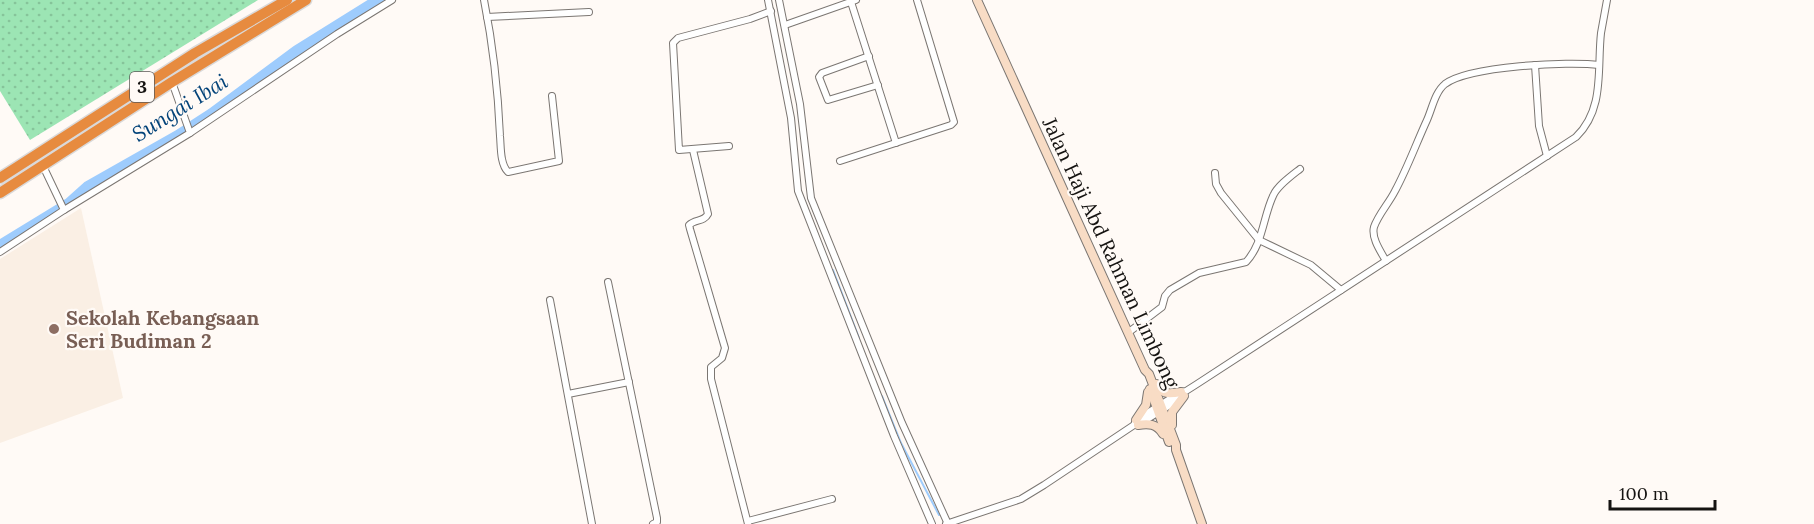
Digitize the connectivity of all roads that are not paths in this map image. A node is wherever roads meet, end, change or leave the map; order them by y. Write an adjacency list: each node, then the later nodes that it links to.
1 (287, 0): 21 (highway, 3)
2 (306, 0): 18 (highway, 3)
3 (392, 0): 23 (street)
4 (484, 0): 13 (street)
5 (768, 0): 11 (street)
6 (779, 0): 14 (street)
7 (917, 0): 24 (street)
8 (977, 0): 41 (street, Jalan Haji Abd Rahman Limbong)
9 (1607, 0): 16 (street)
10 (854, 1): 14 (street); 15 (street)
11 (771, 11): 26 (street); 53 (street)
12 (589, 12): 13 (street)
13 (487, 16): 20 (street)
14 (785, 25): 54 (street)
15 (869, 56): 19 (street); 19 (street)
16 (1599, 65): 17 (street); 27 (street)
17 (1535, 66): 27 (street); 37 (street)
18 (172, 82): 22 (highway, 3); 23 (street)
19 (878, 85): 24 (street)
20 (552, 96)
21 (87, 122): 22 (highway); 32 (highway, 3)
22 (94, 133): 29 (highway, 3)
23 (190, 133): 34 (street)
24 (896, 143): 28 (street)
25 (729, 146): 26 (street)
26 (693, 150): 50 (street)
27 (1547, 156): 37 (street)
28 (840, 161)
29 (43, 166): 33 (highway, 3); 34 (street)
30 (1300, 169): 35 (street)
31 (1215, 172): 35 (street)
32 (0, 178)
33 (0, 193)
34 (64, 210): 36 (street)
35 (1259, 240): 39 (street); 41 (street)
36 (0, 252)
37 (1386, 261): 39 (street)
38 (608, 282): 43 (street)
39 (1341, 290): 44 (street)
40 (550, 300): 45 (street)
41 (1129, 332): 42 (street, Jalan Haji Abd Rahman Limbong)
42 (1146, 373): 44 (street); 46 (street, Jalan Haji Abd Rahman Limbong); 47 (street)
43 (629, 382): 45 (street); 52 (street)
44 (1184, 393): 46 (street); 48 (street)
45 (568, 394): 51 (street)
46 (1160, 409): 47 (street); 48 (street, Jalan Haji Abd Rahman Limbong)
47 (1136, 423): 48 (street); 54 (street)
48 (1174, 448): 55 (street)
49 (832, 499): 50 (street)
50 (748, 523)
51 (592, 524)
52 (653, 524)
53 (932, 524)
54 (947, 524)
55 (1202, 524)

